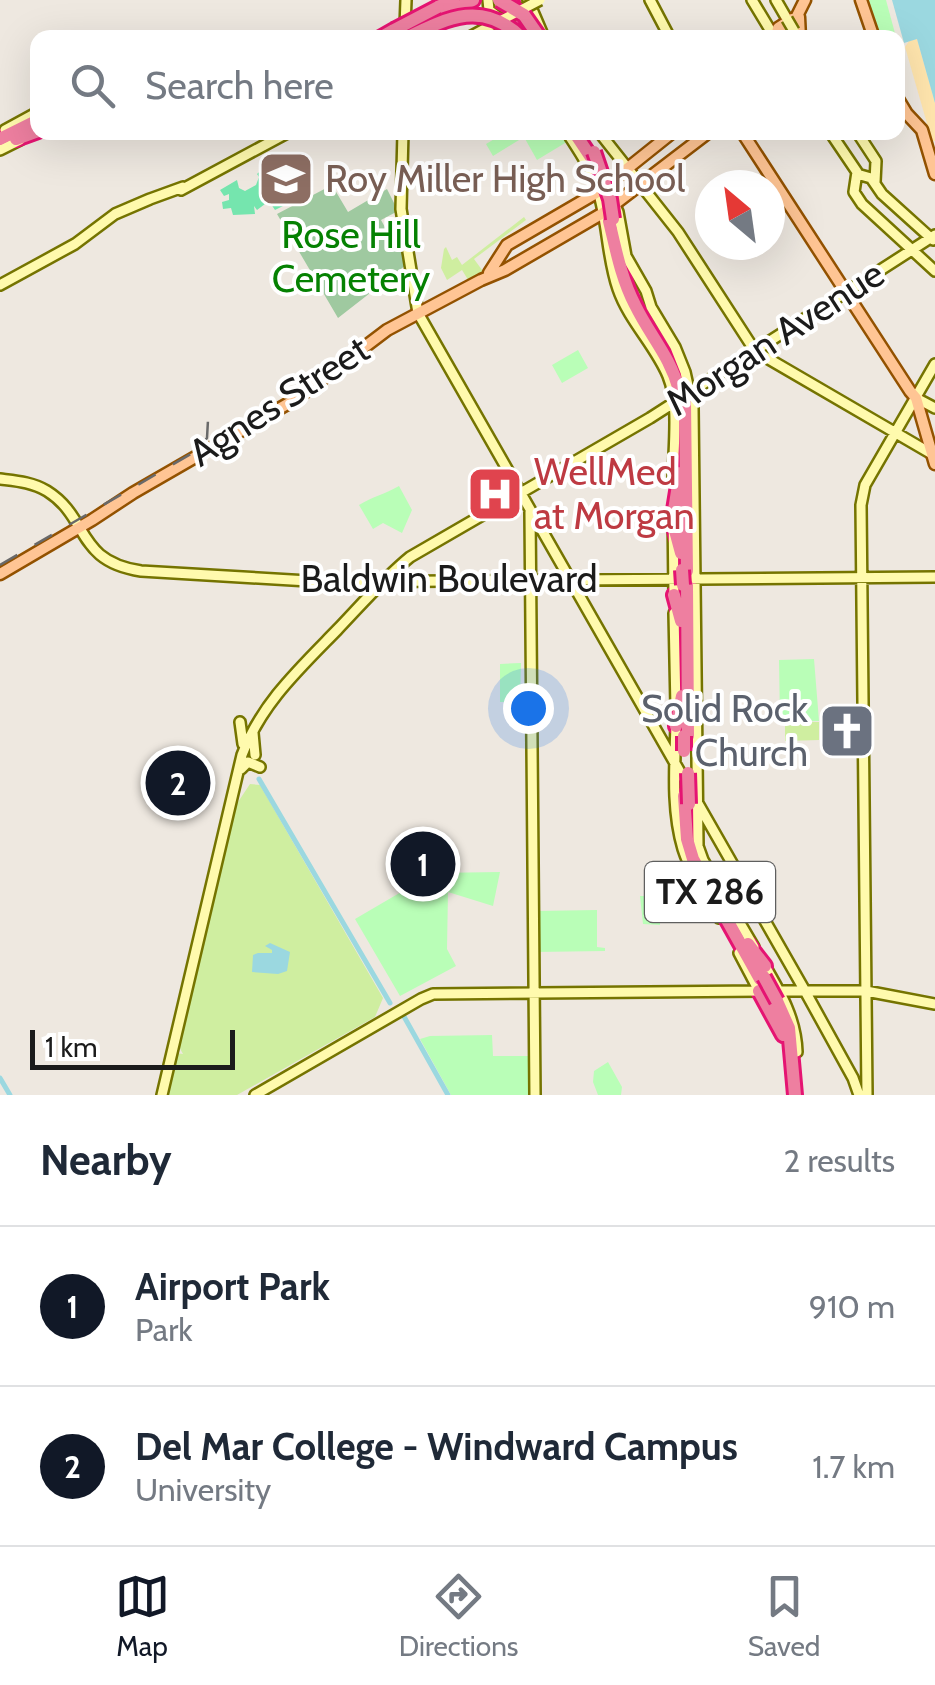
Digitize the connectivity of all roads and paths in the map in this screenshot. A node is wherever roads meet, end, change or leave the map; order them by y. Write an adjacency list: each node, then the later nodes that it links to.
1 (406, 0): 12 (main road)
2 (480, 0): 7 (main road, bridge); 9 (highway); 15 (main road)
3 (540, 0): 16 (main road, bridge)
4 (650, 0): 22 (main road)
5 (776, 0): 11 (main road)
6 (860, 0): 23 (main road)
7 (513, 2): 10 (main road); 18 (main road); 19 (highway, bridge); 20 (highway)
8 (754, 2): 11 (main road)
9 (442, 7): 13 (highway, bridge); 14 (main road); 17 (highway, bridge)
10 (534, 16): 21 (highway)
11 (790, 25)
12 (401, 30)
13 (405, 30)
14 (405, 30)
15 (407, 30)
16 (483, 30)
17 (511, 30)
18 (518, 30)
19 (532, 30)
20 (532, 30)
21 (536, 30)
22 (666, 30)
23 (869, 30)
24 (905, 108): 39 (main road)
25 (905, 110): 42 (main road)
26 (30, 118): 28 (main road)
27 (30, 130): 28 (highway)
28 (2, 139)
29 (274, 140): 53 (main road)
30 (403, 140): 56 (main road)
31 (582, 140): 38 (highway, TX 286)
32 (606, 140): 40 (main road)
33 (664, 140): 40 (main road)
34 (698, 140): 45 (main road, Agnes Street)
35 (747, 140): 54 (main road)
36 (835, 140): 41 (main road)
37 (862, 140): 43 (main road)
38 (591, 157): 44 (main road); 46 (highway, TX 286, bridge)
39 (935, 164)
40 (628, 169): 44 (main road); 45 (main road)
41 (858, 174): 43 (main road); 48 (main road)
42 (935, 174)
43 (874, 179): 47 (main road)
44 (607, 185): 46 (main road); 52 (main road)
45 (640, 185): 46 (main road, Agnes Street); 58 (main road)
46 (609, 213): 49 (main road); 51 (main road); 52 (main road, Agnes Street); 55 (highway, TX 286)
47 (934, 238): 48 (main road, Morgan Avenue)
48 (912, 250): 50 (main road); 54 (main road, Morgan Avenue)
49 (626, 256): 55 (highway); 59 (main road)
50 (935, 271)
51 (614, 275): 55 (highway); 61 (main road)
52 (480, 280): 56 (main road, Agnes Street)
53 (0, 285)
54 (846, 292): 58 (main road, Morgan Avenue); 63 (main road)
55 (639, 310): 57 (highway, TX 286)
56 (418, 313): 69 (main road); 75 (main road, Agnes Street)
57 (654, 333): 59 (highway); 61 (highway); 62 (highway, TX 286)
58 (755, 351): 62 (main road, Morgan Avenue); 65 (main road)
59 (682, 362): 62 (main road)
60 (935, 364): 63 (main road)
61 (667, 375): 62 (main road)
62 (682, 397): 66 (highway, TX 286); 69 (main road, Morgan Avenue); 70 (main road); 72 (main road)
63 (916, 398): 64 (main road); 65 (main road); 67 (main road)
64 (935, 408)
65 (893, 437): 67 (main road); 78 (main road)
66 (683, 458): 70 (highway); 72 (highway); 77 (highway, TX 286)
67 (934, 459)
68 (0, 480): 75 (main road, Baldwin Boulevard)
69 (520, 492): 71 (main road); 82 (main road, Morgan Avenue)
70 (695, 501): 73 (main road)
71 (530, 509): 80 (main road); 81 (main road)
72 (674, 510): 74 (main road)
73 (696, 517): 77 (highway); 77 (main road)
74 (674, 526): 77 (highway)
75 (78, 528): 76 (main road, Agnes Street); 82 (main road, Baldwin Boulevard)
76 (0, 574)
77 (684, 577): 78 (main road, Baldwin Boulevard); 80 (main road, Baldwin Boulevard); 83 (main road); 84 (highway, TX 286); 88 (main road)
78 (862, 577): 79 (main road, Baldwin Boulevard); 100 (main road)
79 (935, 577)
80 (570, 579): 81 (main road, Baldwin Boulevard); 91 (main road)
81 (530, 580): 82 (main road, Baldwin Boulevard); 101 (main road)
82 (382, 582): 86 (main road, Morgan Avenue)
83 (696, 599): 84 (highway); 88 (main road)
84 (686, 643): 88 (highway, TX 286)
85 (275, 703): 86 (main road)
86 (263, 712): 87 (main road, Morgan Avenue)
87 (252, 731): 89 (main road); 89 (main road); 90 (main road)
88 (686, 733): 91 (highway, TX 286, bridge); 94 (main road)
89 (242, 755): 93 (main road)
90 (255, 755)
91 (684, 761): 94 (highway, TX 286, bridge)
92 (260, 766): 93 (main road)
93 (236, 781): 106 (main road)
94 (692, 804): 95 (main road); 96 (main road); 97 (highway, TX 286); 99 (main road)
95 (684, 851): 97 (highway); 98 (main road)
96 (702, 860): 97 (highway); 98 (main road)
97 (709, 886): 98 (highway, TX 286)
98 (766, 985): 99 (main road); 101 (main road); 103 (main road); 104 (highway, TX 286); 104 (highway, TX 286)
99 (806, 991): 100 (main road); 105 (main road)
100 (866, 991): 102 (main road); 105 (main road)
101 (534, 992): 107 (main road); 108 (main road)
102 (935, 1004)
103 (792, 1017): 104 (highway); 109 (main road)
104 (791, 1073): 109 (highway)
105 (863, 1090)
106 (162, 1095)
107 (255, 1095)
108 (535, 1095)
109 (793, 1095)

